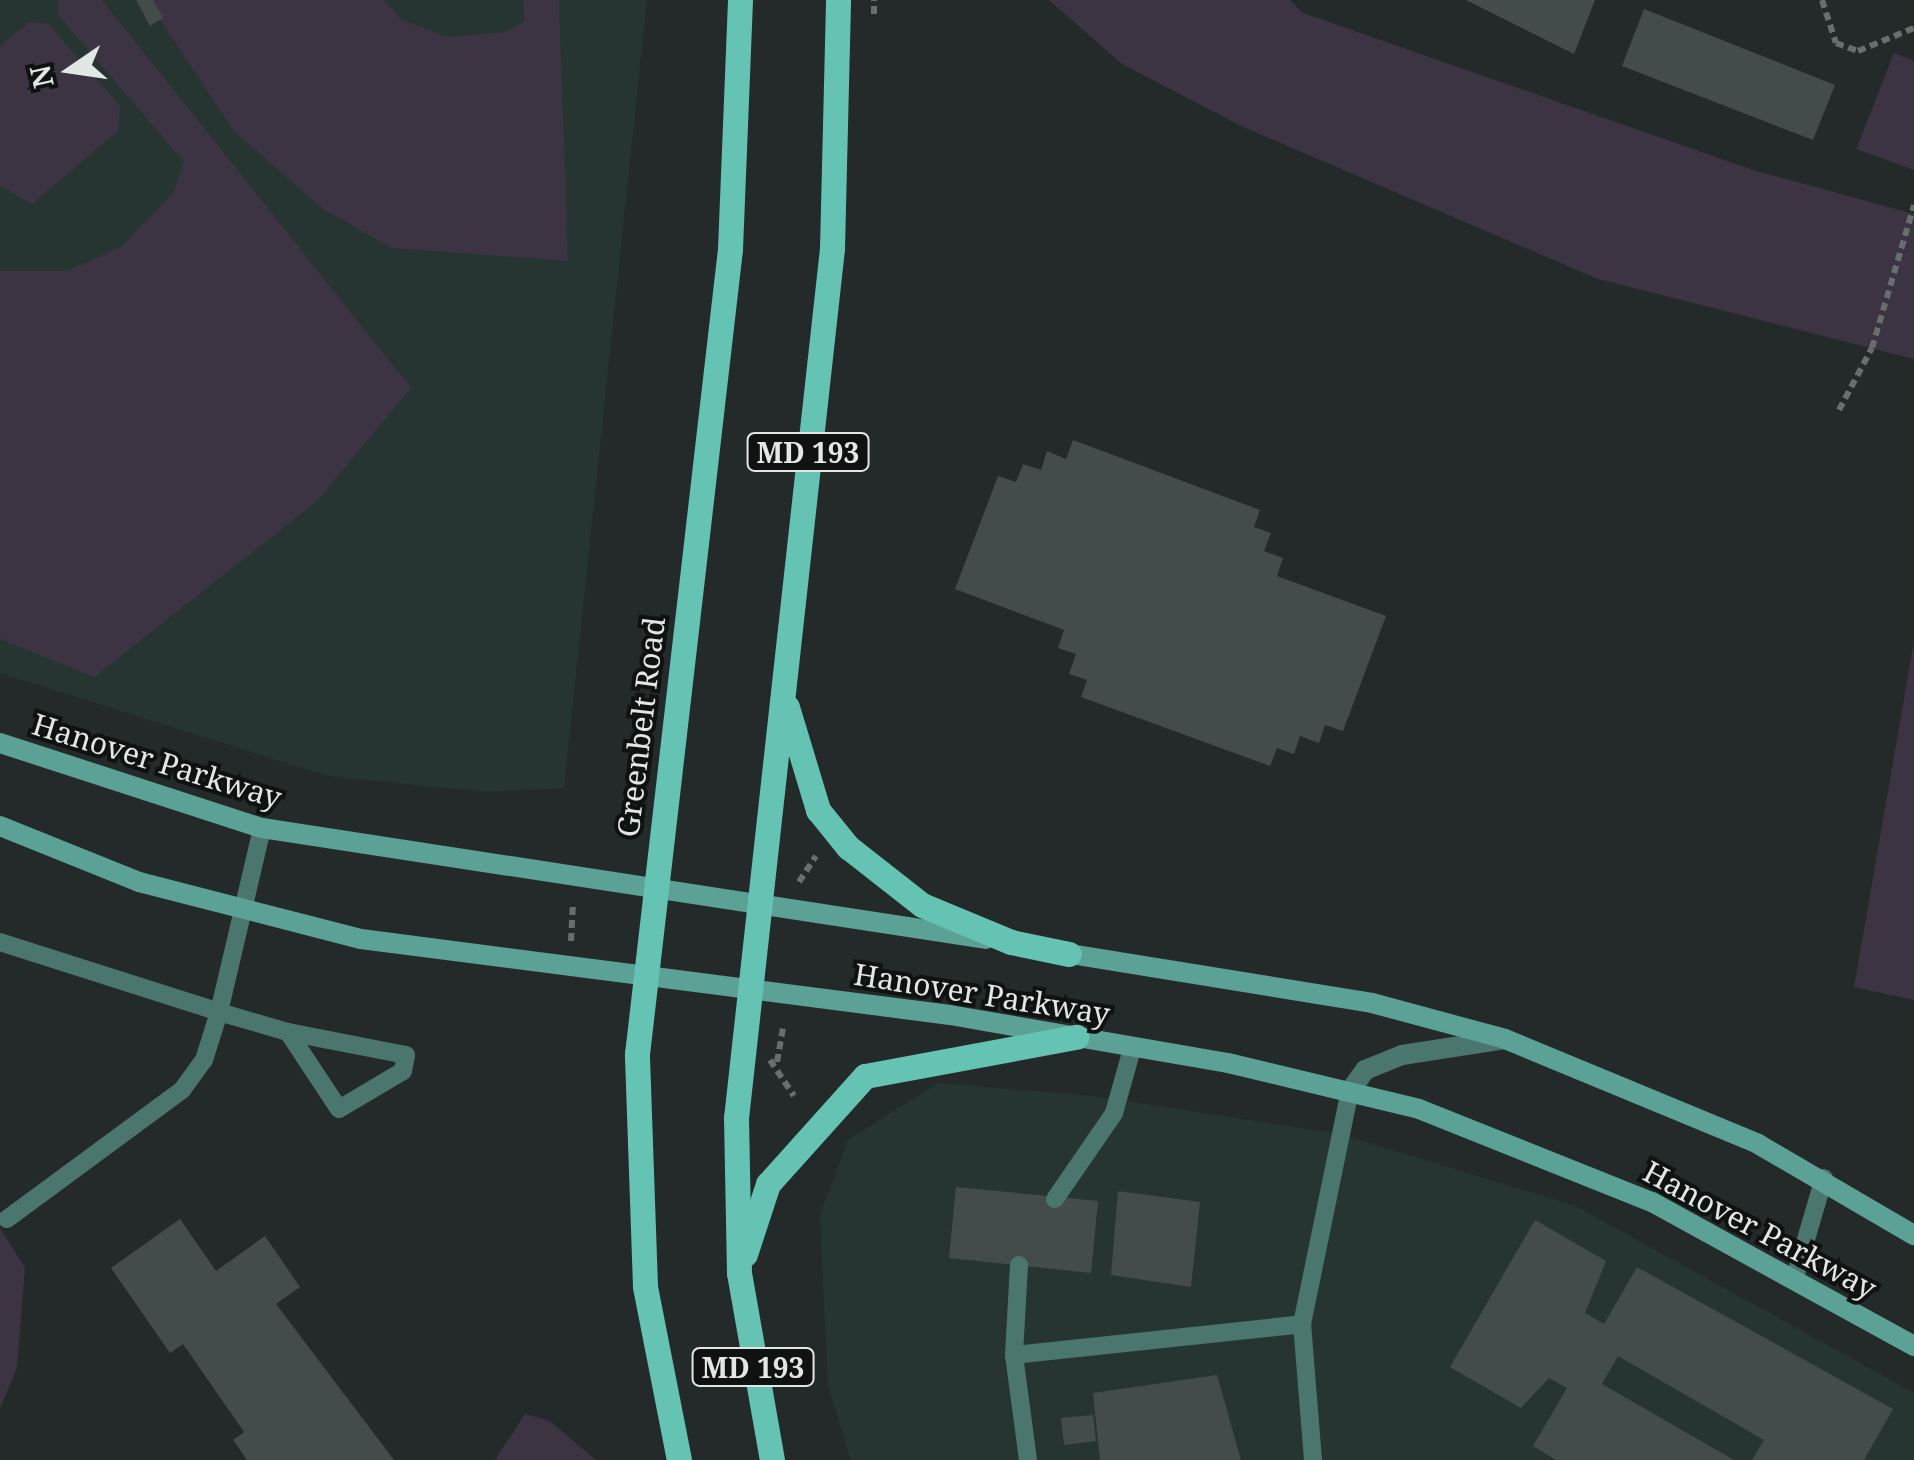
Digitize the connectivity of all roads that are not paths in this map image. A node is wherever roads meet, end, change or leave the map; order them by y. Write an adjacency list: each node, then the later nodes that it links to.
1 (740, 0): 7 (main road, Greenbelt Road / MD 193)
2 (838, 0): 3 (main road, MD 193)
3 (782, 686): 8 (main road, MD 193); 11 (main road)
4 (0, 743): 6 (street, Hanover Parkway)
5 (0, 826): 9 (street, Hanover Parkway)
6 (262, 828): 7 (street, Hanover Parkway); 9 (lane)
7 (653, 887): 8 (street, Hanover Parkway); 12 (main road, Greenbelt Road / MD 193)
8 (756, 903): 11 (street, Hanover Parkway); 13 (main road, MD 193)
9 (244, 910): 12 (street, Hanover Parkway); 14 (lane)
10 (0, 942): 14 (lane)
11 (1069, 954): 17 (street, Hanover Parkway)
12 (642, 977): 13 (street, Hanover Parkway); 30 (main road, Greenbelt Road / MD 193)
13 (745, 988): 16 (street, Hanover Parkway); 25 (main road, MD 193)
14 (219, 1012): 15 (lane); 22 (lane)
15 (288, 1032): 15 (lane)
16 (1076, 1038): 18 (street, Hanover Parkway); 25 (main road)
17 (1505, 1039): 19 (street); 20 (street, Hanover Parkway)
18 (1132, 1049): 19 (street, Hanover Parkway); 21 (lane)
19 (1350, 1090): 26 (street, Hanover Parkway); 27 (lane)
20 (1824, 1178): 23 (street, Hanover Parkway); 26 (lane)
21 (1056, 1199)
22 (7, 1220)
23 (1914, 1235)
24 (1019, 1266): 29 (lane)
25 (739, 1273): 31 (main road, MD 193)
26 (1795, 1277): 28 (street, Hanover Parkway)
27 (1302, 1324): 29 (lane); 33 (lane)
28 (1914, 1346)
29 (1014, 1355): 32 (lane)
30 (679, 1460)
31 (772, 1460)
32 (1028, 1460)
33 (1313, 1460)

